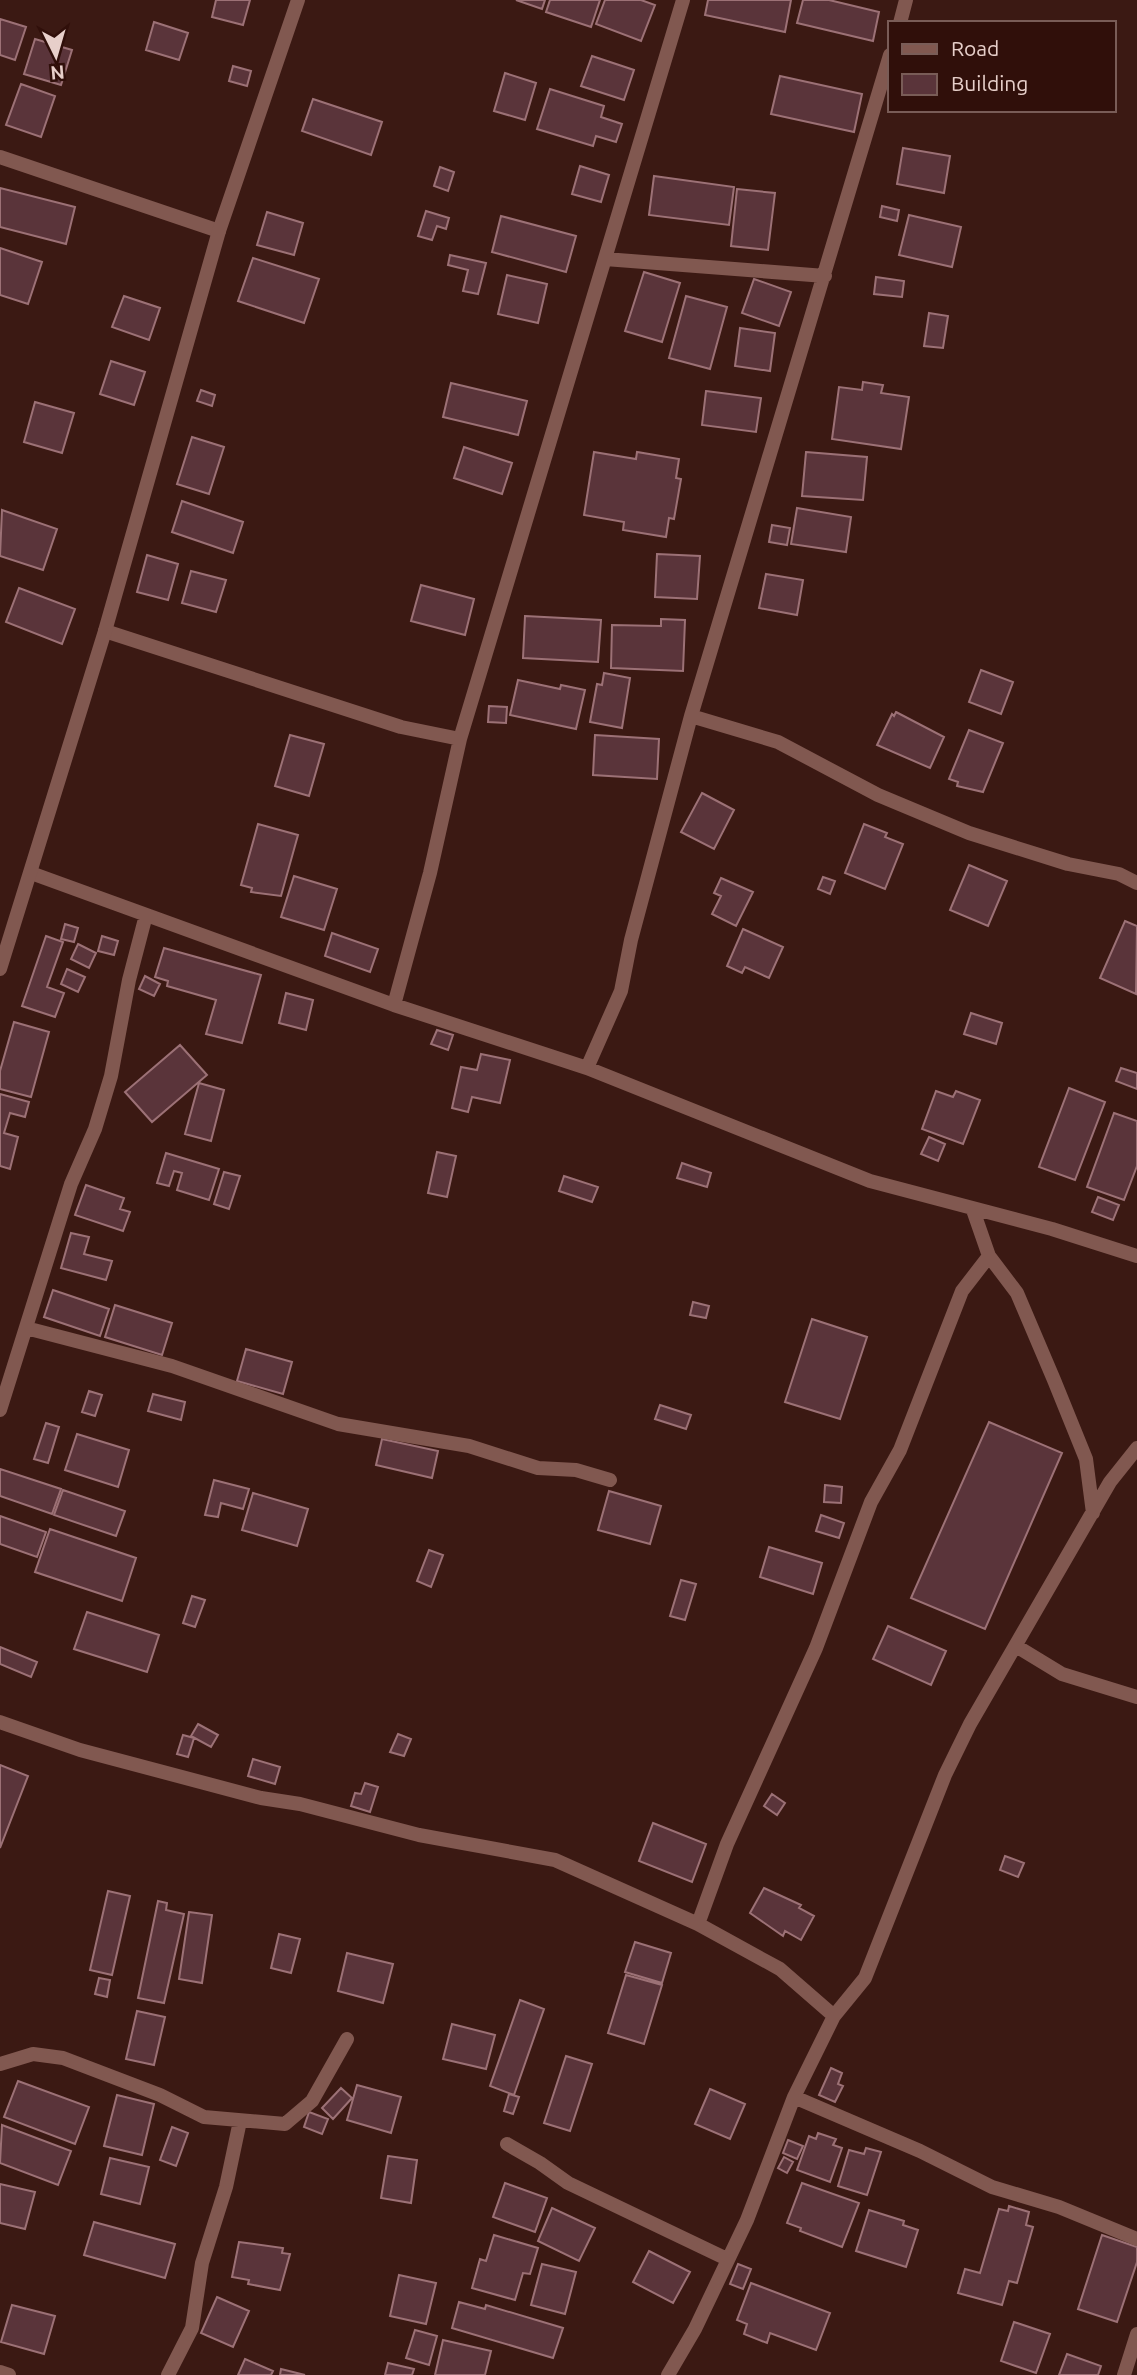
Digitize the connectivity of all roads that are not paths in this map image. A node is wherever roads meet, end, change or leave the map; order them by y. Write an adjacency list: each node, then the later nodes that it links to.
1 (298, 0): 7 (street)
2 (683, 0): 8 (street)
3 (906, 0): 4 (street)
4 (901, 21)
5 (888, 62): 9 (street)
6 (0, 157): 7 (street)
7 (219, 231): 10 (street)
8 (605, 259): 9 (street); 12 (street)
9 (825, 276): 11 (street)
10 (105, 631): 12 (street); 13 (street)
11 (691, 716): 14 (street); 18 (street)
12 (460, 739): 17 (street)
13 (31, 873): 15 (street); 16 (street)
14 (1137, 883)
15 (146, 915): 17 (street); 22 (street)
16 (0, 968)
17 (394, 1005): 18 (street)
18 (587, 1068): 19 (street)
19 (973, 1210): 20 (street); 21 (street)
20 (989, 1256): 26 (street); 30 (street)
21 (1137, 1256)
22 (26, 1328): 23 (street); 25 (street)
23 (0, 1410)
24 (1137, 1448): 26 (street)
25 (610, 1480)
26 (1093, 1513): 27 (street)
27 (1016, 1646): 28 (street); 31 (street)
28 (1137, 1696)
29 (0, 1722): 30 (street)
30 (698, 1924): 31 (street)
31 (834, 2016): 34 (street)
32 (346, 2039): 35 (street)
33 (0, 2064): 35 (street)
34 (794, 2098): 37 (street); 38 (street)
35 (240, 2121): 42 (street)
36 (507, 2144): 38 (street)
37 (1137, 2239)
38 (727, 2259): 43 (street)
39 (1137, 2334): 44 (street)
40 (0, 2372): 41 (street)
41 (9, 2375)
42 (169, 2375)
43 (668, 2375)
44 (1125, 2375)

